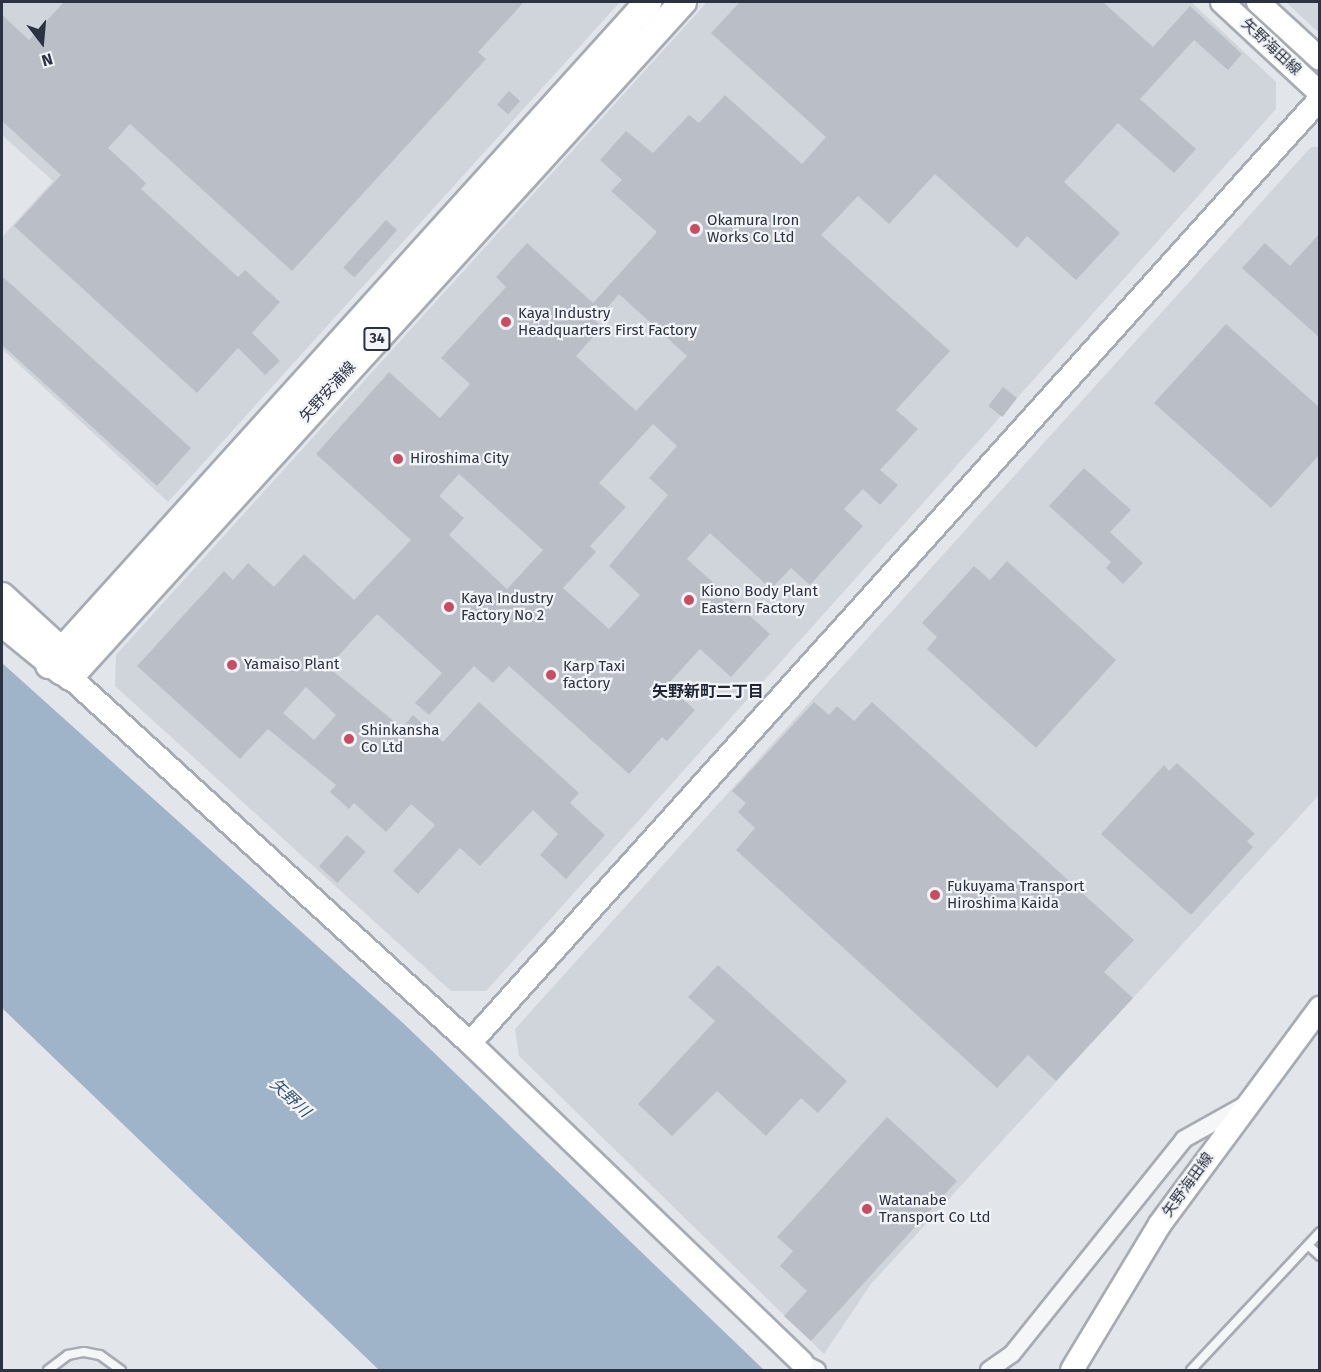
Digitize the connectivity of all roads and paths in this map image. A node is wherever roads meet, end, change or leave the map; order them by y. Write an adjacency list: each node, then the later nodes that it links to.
1 (648, 2): 10 (main road, 矢野安浦線 / 34)
2 (683, 2): 10 (main road, 矢野安浦線 / 34)
3 (1222, 2): 6 (street, 矢野海田線)
4 (1258, 2): 5 (street, 矢野海田線)
5 (1320, 59)
6 (1320, 93)
7 (1320, 99): 12 (street)
8 (2, 596): 10 (main road)
9 (2, 623): 10 (main road)
10 (60, 664): 12 (street)
11 (1320, 1008): 13 (street, 矢野海田線)
12 (470, 1042): 17 (street)
13 (1245, 1105): 20 (street); 21 (street, 矢野海田線)
14 (1320, 1232): 15 (lane)
15 (1308, 1245): 16 (lane); 22 (lane)
16 (1320, 1256)
17 (809, 1366)
18 (48, 1371): 19 (lane)
19 (121, 1371)
20 (989, 1371)
21 (1072, 1371)
22 (1191, 1371)

